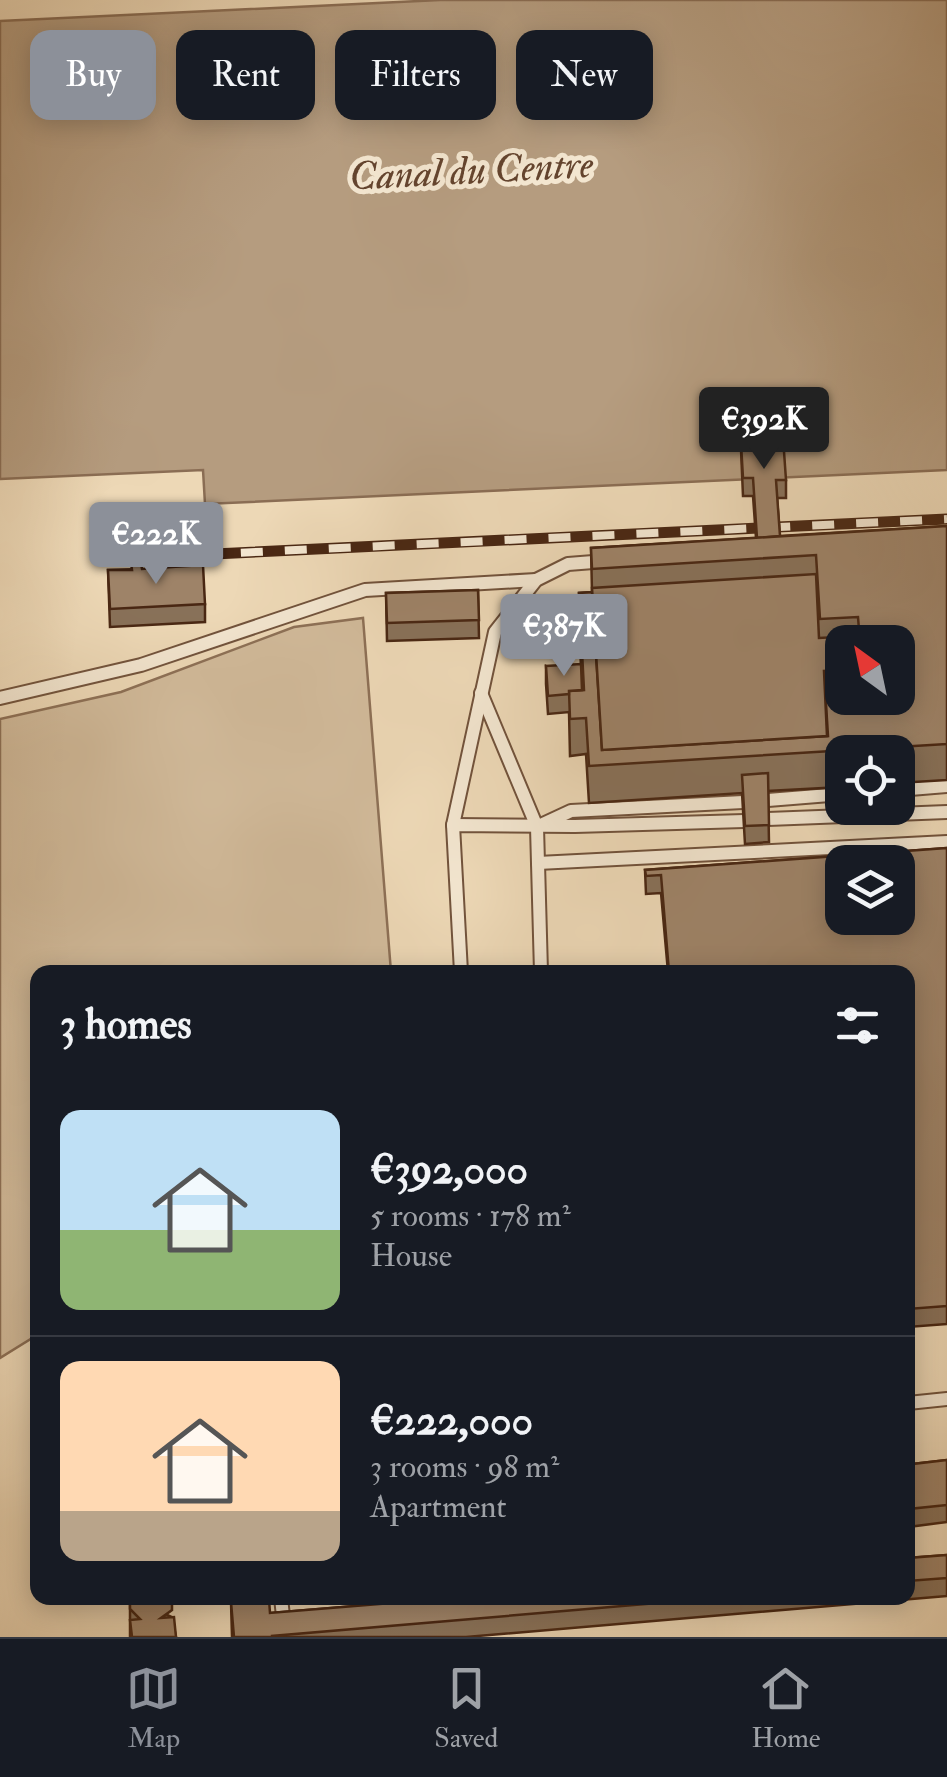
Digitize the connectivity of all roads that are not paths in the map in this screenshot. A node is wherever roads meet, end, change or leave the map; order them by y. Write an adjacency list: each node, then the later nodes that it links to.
1 (625, 560): 2 (lane)
2 (536, 580): 3 (lane); 4 (lane)
3 (481, 693): 13 (lane); 14 (lane)
4 (0, 698)
5 (947, 786): 6 (lane)
6 (915, 789)
7 (825, 795): 8 (lane)
8 (768, 800)
9 (743, 802): 14 (lane)
10 (947, 812): 11 (lane)
11 (768, 820)
12 (744, 821): 14 (lane)
13 (453, 825): 14 (lane); 17 (lane)
14 (537, 826): 16 (lane)
15 (947, 842): 16 (lane)
16 (538, 863): 18 (lane)
17 (461, 965)
18 (541, 965)
19 (947, 1399): 20 (lane)
20 (915, 1402)
21 (283, 1605): 22 (lane)
22 (285, 1630)

